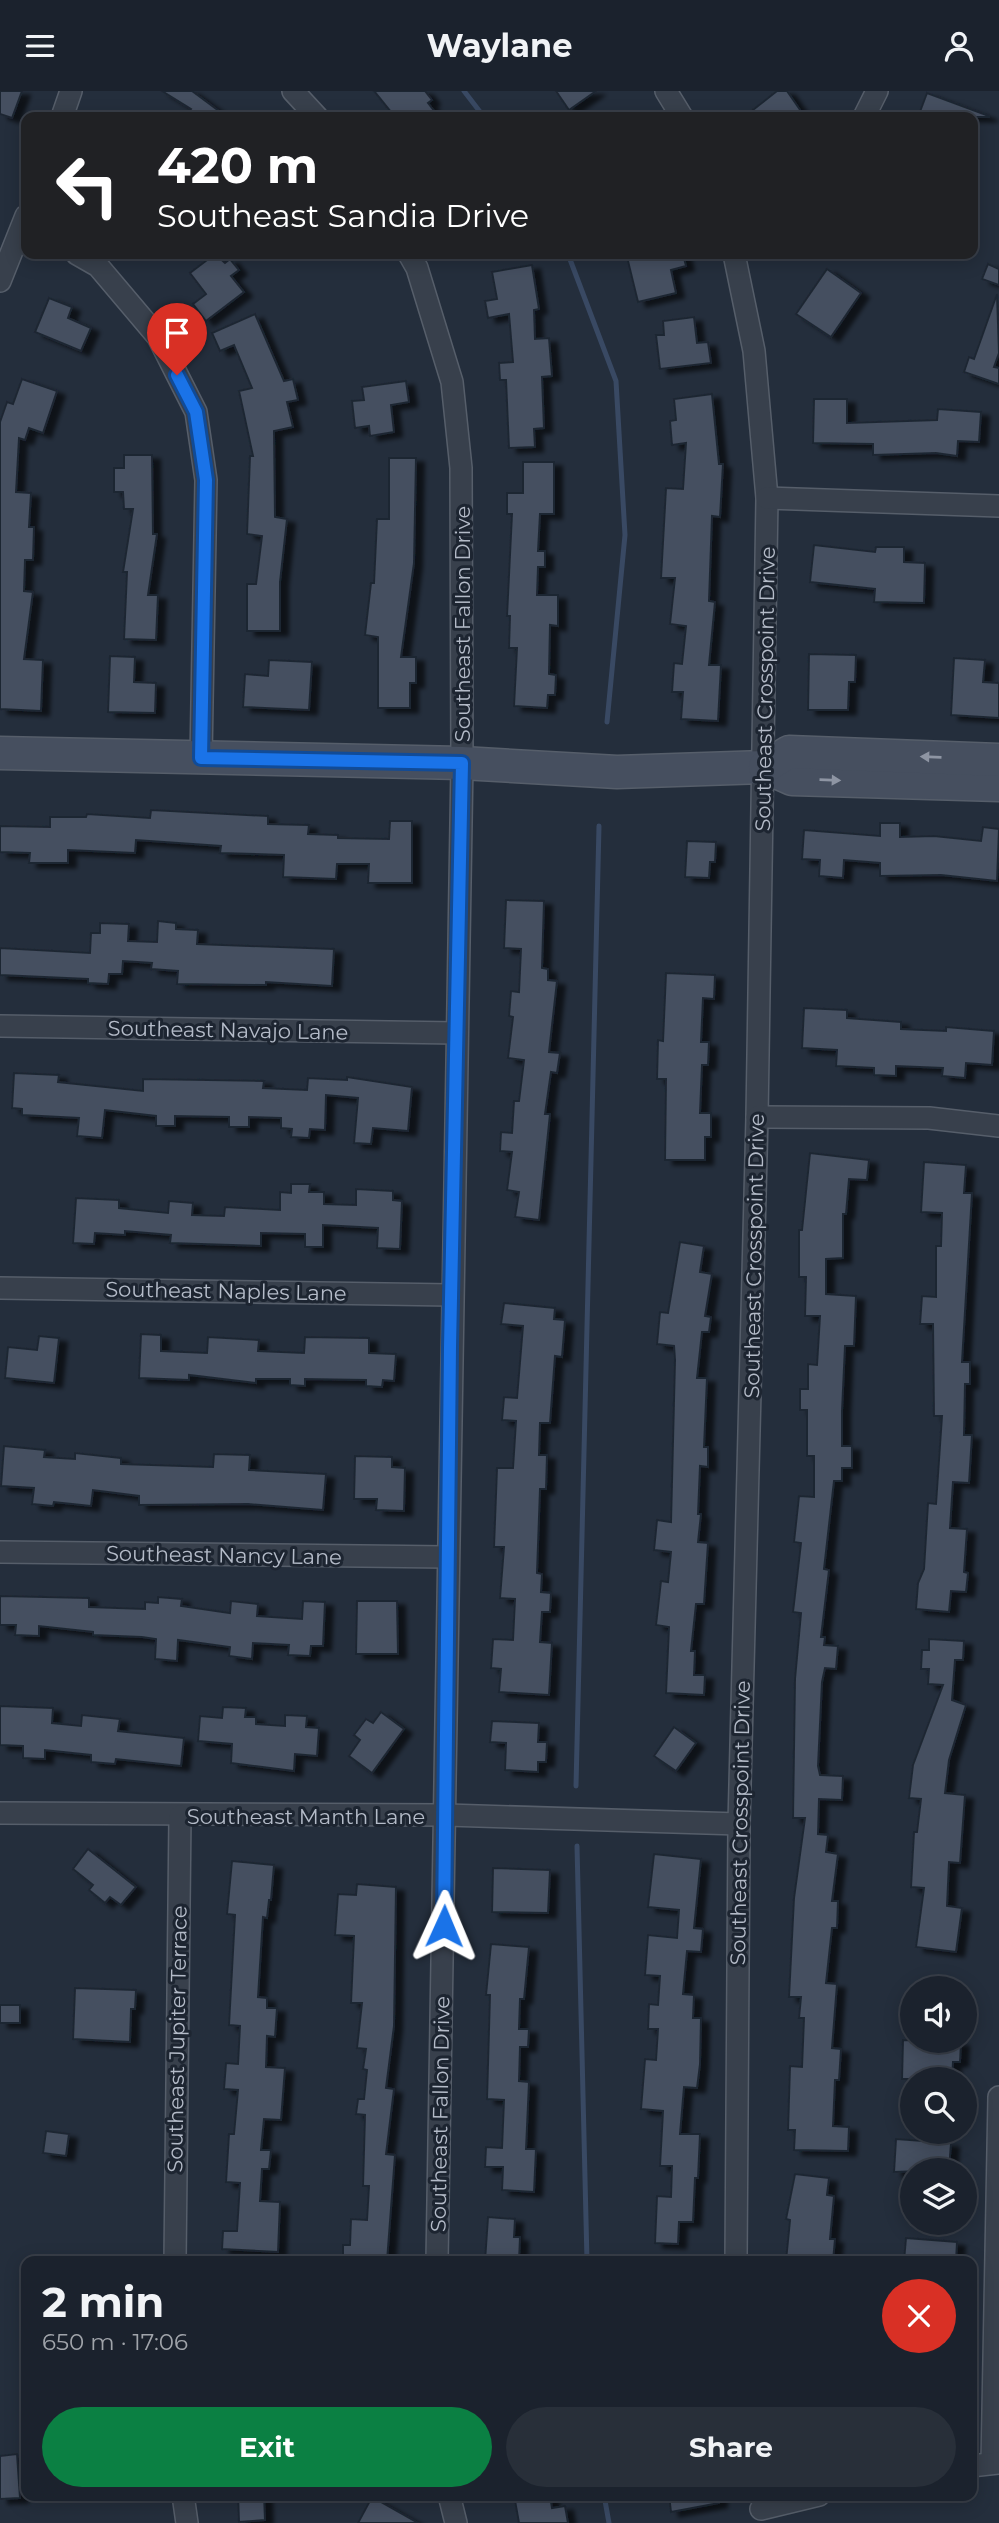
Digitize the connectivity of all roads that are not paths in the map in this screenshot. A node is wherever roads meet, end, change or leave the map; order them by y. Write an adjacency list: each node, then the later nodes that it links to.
1 (71, 91): 5 (street)
2 (293, 91): 6 (street)
3 (666, 91): 7 (street)
4 (877, 91): 8 (street)
5 (64, 112)
6 (312, 112)
7 (679, 112)
8 (866, 112)
9 (21, 231): 13 (street)
10 (85, 259): 17 (street)
11 (412, 259): 19 (street, Southeast Fallon Drive)
12 (735, 259): 14 (street, Southeast Crosspoint Drive)
13 (0, 281)
14 (767, 498): 15 (street); 20 (street, Southeast Crosspoint Drive)
15 (999, 506)
16 (0, 753): 17 (street)
17 (201, 758): 19 (street)
18 (999, 760): 20 (street, one-way to 20)
19 (462, 763): 20 (street); 23 (street, Southeast Fallon Drive)
20 (765, 767): 21 (street, one-way to 21); 24 (street, Southeast Crosspoint Drive)
21 (999, 785)
22 (0, 1026): 23 (street, Southeast Navajo Lane)
23 (457, 1033): 27 (street, Southeast Fallon Drive)
24 (757, 1117): 25 (street); 33 (street, Southeast Crosspoint Drive)
25 (999, 1126)
26 (0, 1288): 27 (street, Southeast Naples Lane)
27 (451, 1294): 29 (street, Southeast Fallon Drive)
28 (0, 1552): 29 (street, Southeast Nancy Lane)
29 (447, 1557): 31 (street, Southeast Fallon Drive)
30 (0, 1813): 32 (street, Southeast Manth Lane)
31 (447, 1815): 32 (street, Southeast Manth Lane); 33 (street, Southeast Manth Lane); 36 (street, Southeast Fallon Drive)
32 (180, 1816): 35 (street, Southeast Jupiter Terrace)
33 (739, 1825): 37 (street, Southeast Crosspoint Drive)
34 (999, 2097): 38 (street)
35 (175, 2256)
36 (437, 2256)
37 (736, 2256)
38 (987, 2464)
39 (184, 2501): 43 (street)
40 (450, 2501): 44 (street)
41 (794, 2501): 42 (street)
42 (760, 2509)
43 (187, 2523)
44 (456, 2523)

